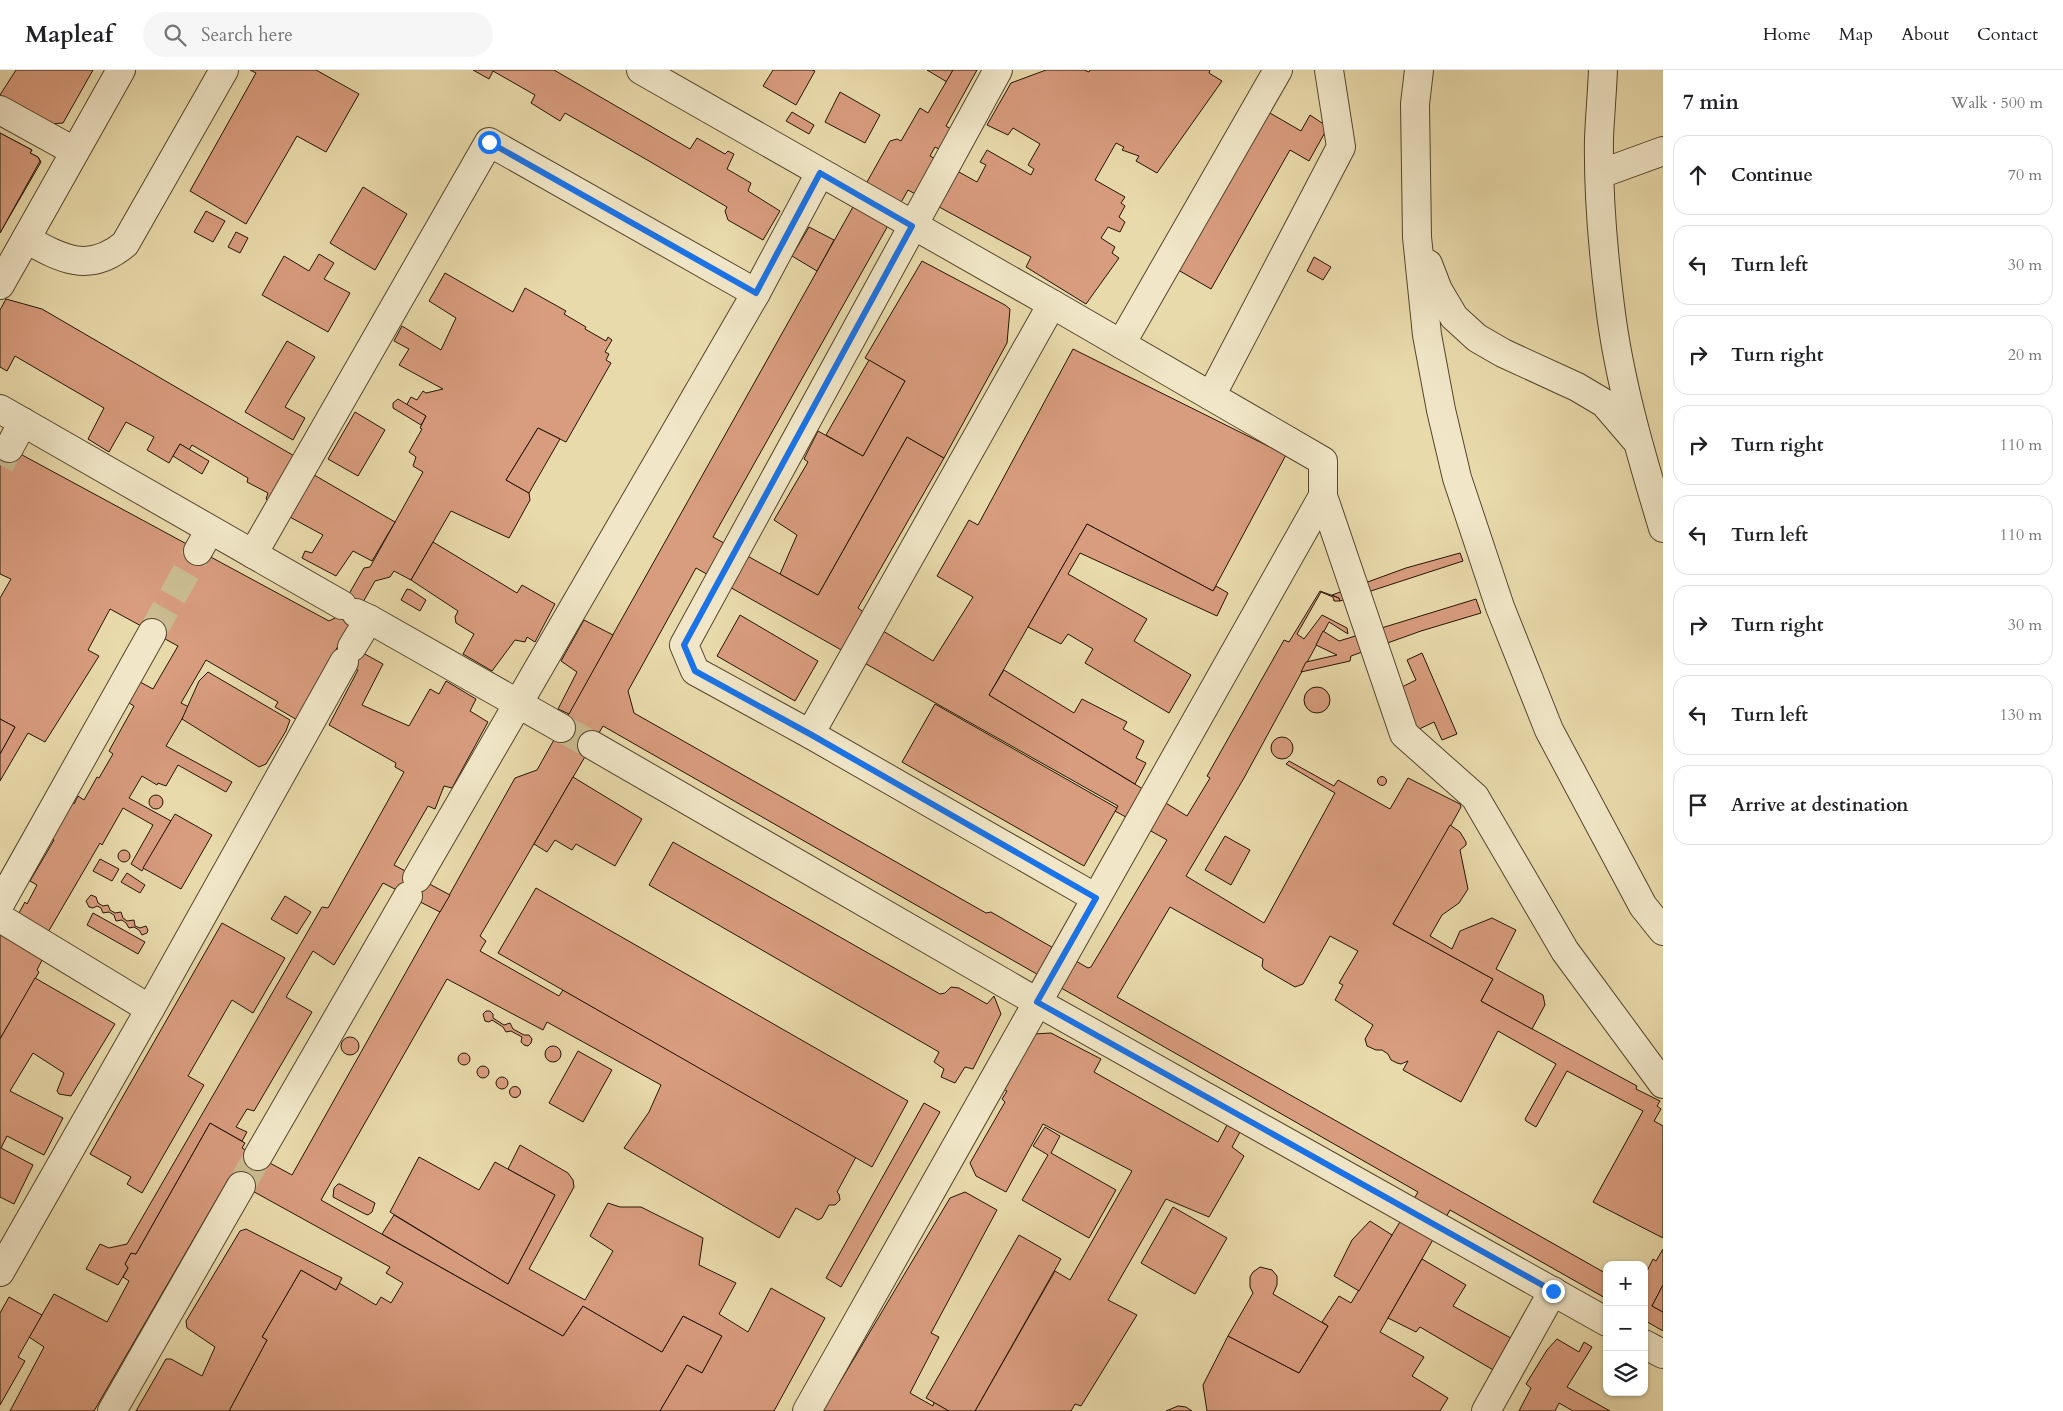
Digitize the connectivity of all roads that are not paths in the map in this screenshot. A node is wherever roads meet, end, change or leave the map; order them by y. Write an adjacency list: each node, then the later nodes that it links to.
1 (121, 70): 11 (lane)
2 (224, 70): 16 (lane)
3 (640, 70): 12 (lane)
4 (998, 70): 14 (lane)
5 (1278, 70): 20 (lane)
6 (1329, 70): 21 (lane)
7 (1419, 70): 15 (lane)
8 (1603, 70): 13 (lane)
9 (0, 110): 11 (lane)
10 (1663, 151): 13 (lane)
11 (74, 152): 16 (lane)
12 (820, 173): 14 (lane); 18 (lane)
13 (1600, 174): 24 (lane)
14 (912, 226): 19 (lane); 33 (lane)
15 (1417, 237): 24 (lane); 38 (lane)
16 (26, 239): 17 (lane)
17 (0, 285)
18 (756, 293): 28 (lane); 31 (lane)
19 (1052, 304): 20 (lane); 33 (lane)
20 (1121, 344): 21 (lane)
21 (1211, 396): 26 (lane)
22 (0, 409): 23 (lane)
23 (23, 422): 25 (lane); 28 (lane)
24 (1639, 445): 27 (lane)
25 (9, 448)
26 (1323, 496): 35 (lane); 41 (lane)
27 (1663, 528)
28 (253, 554): 29 (lane)
29 (356, 612): 31 (lane); 40 (lane)
30 (152, 633): 36 (lane)
31 (518, 704): 32 (lane); 42 (lane)
32 (561, 728)
33 (810, 734): 35 (lane)
34 (592, 745): 39 (lane)
35 (1096, 898): 39 (lane)
36 (0, 904)
37 (0, 918): 40 (lane)
38 (1663, 931)
39 (1037, 1002): 45 (lane); 50 (lane)
40 (150, 1010): 44 (lane)
41 (1663, 1084)
42 (258, 1156)
43 (241, 1186): 49 (lane)
44 (0, 1272)
45 (1553, 1291): 46 (lane); 51 (lane)
46 (1603, 1320)
47 (1648, 1346): 48 (lane)
48 (1663, 1354)
49 (112, 1411)
50 (807, 1411)
51 (1486, 1411)

